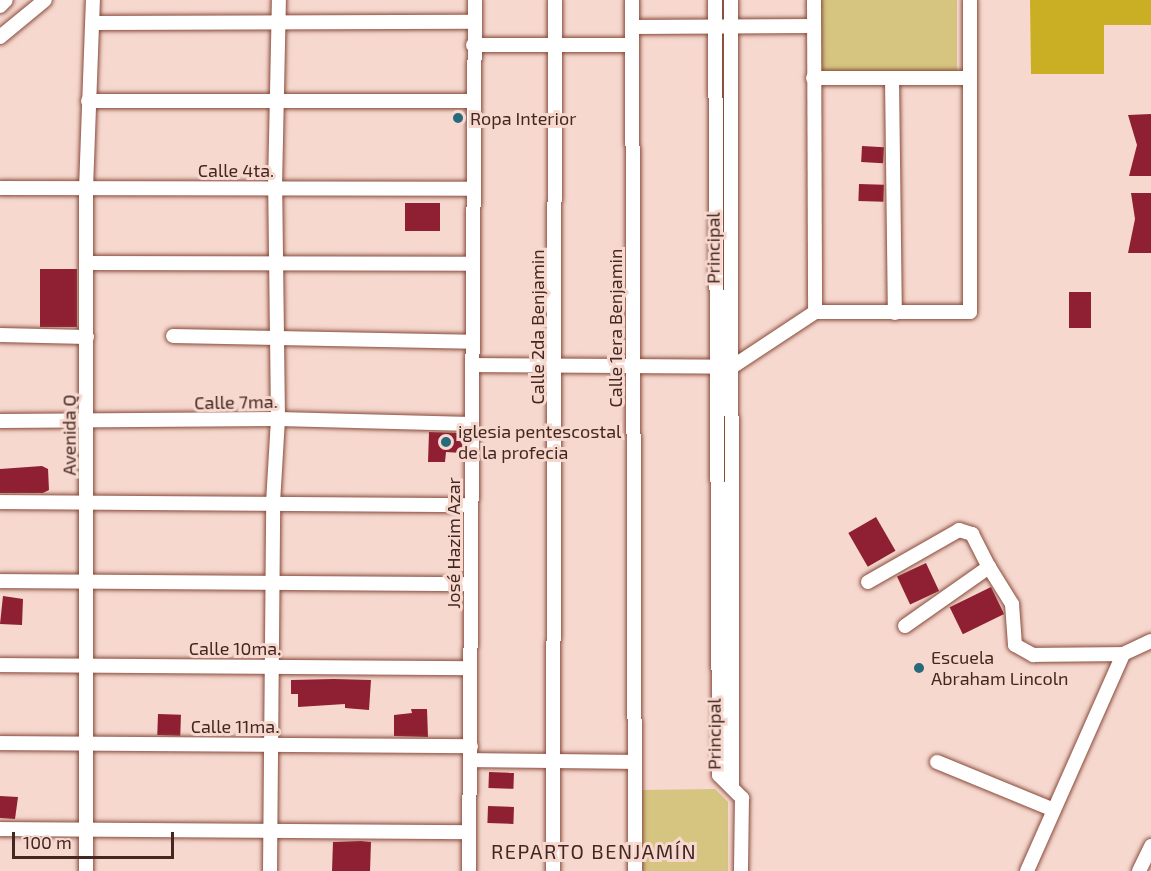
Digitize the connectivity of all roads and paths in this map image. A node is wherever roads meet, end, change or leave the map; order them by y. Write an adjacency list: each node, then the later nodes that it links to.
1 (6, 0): 12 (street)
2 (45, 0): 20 (street)
3 (93, 0): 15 (street, Avenida Q)
4 (279, 0): 13 (street)
5 (475, 0): 14 (street, José Hazim Azar)
6 (555, 0): 22 (street, Calle 2da Benjamin)
7 (632, 0): 17 (street, Calle 1era Benjamin)
8 (715, 0): 18 (street, Principal)
9 (731, 0): 19 (street, Principal)
10 (814, 0): 16 (street)
11 (970, 0): 26 (street)
12 (0, 6)
13 (279, 22): 14 (street); 15 (street); 27 (street)
14 (475, 22): 21 (street, José Hazim Azar)
15 (94, 23): 28 (street, Avenida Q)
16 (814, 26): 19 (street); 24 (street)
17 (632, 27): 18 (street); 23 (street, Calle 1era Benjamin)
18 (715, 27): 19 (street); 47 (street, Principal)
19 (731, 27): 48 (street, Principal)
20 (0, 37)
21 (473, 45): 22 (street); 29 (street, José Hazim Azar)
22 (555, 45): 23 (street); 45 (street, Calle 2da Benjamin)
23 (631, 45): 46 (street, Calle 1era Benjamin)
24 (813, 78): 25 (street); 37 (street)
25 (892, 78): 26 (street); 38 (street)
26 (970, 78): 38 (street)
27 (277, 99): 28 (street); 29 (street); 30 (street)
28 (88, 101): 32 (street, Avenida Q)
29 (473, 101): 33 (street, José Hazim Azar)
30 (276, 187): 32 (street, Calle 4ta.); 33 (street, Calle 4ta.); 34 (street)
31 (0, 188): 32 (street, Calle 4ta.)
32 (86, 189): 35 (street, Avenida Q)
33 (472, 189): 36 (street, José Hazim Azar)
34 (277, 262): 35 (street); 36 (street); 42 (street)
35 (87, 263): 41 (street, Avenida Q)
36 (472, 264): 43 (street, José Hazim Azar)
37 (815, 312): 38 (street); 48 (street)
38 (895, 313)
39 (0, 336): 41 (street)
40 (173, 336): 42 (street)
41 (87, 337): 51 (street, Avenida Q)
42 (278, 339): 43 (street); 49 (street)
43 (472, 342): 44 (street, José Hazim Azar)
44 (472, 365): 45 (street); 52 (street, José Hazim Azar)
45 (556, 366): 46 (street); 74 (street, Calle 2da Benjamin)
46 (634, 366): 47 (street); 75 (street, Calle 1era Benjamin)
47 (717, 367): 48 (street); 77 (street, Principal)
48 (732, 367): 77 (street, Principal)
49 (278, 419): 51 (street, Calle 7ma.); 52 (street, Calle 7ma.); 55 (street)
50 (0, 421): 51 (street, Calle 7ma.)
51 (87, 423): 54 (street, Avenida Q)
52 (472, 424): 56 (street, José Hazim Azar)
53 (0, 502): 54 (street)
54 (87, 503): 55 (street); 61 (street, Avenida Q)
55 (273, 503): 56 (street); 59 (street)
56 (470, 505): 62 (street, José Hazim Azar)
57 (989, 567): 60 (street); 63 (street); 65 (street)
58 (0, 581): 61 (street)
59 (273, 582): 61 (street); 62 (street); 68 (street)
60 (868, 582)
61 (86, 583): 67 (street, Avenida Q)
62 (470, 584): 69 (street, José Hazim Azar)
63 (905, 626)
64 (1151, 641): 65 (street)
65 (1123, 654): 78 (street)
66 (0, 664): 67 (street, Calle 10ma.)
67 (86, 666): 68 (street, Calle 10ma.); 71 (street, Avenida Q)
68 (272, 666): 69 (street, Calle 10ma.); 72 (street)
69 (470, 669): 73 (street, José Hazim Azar)
70 (0, 742): 71 (street, Calle 11ma.)
71 (86, 744): 72 (street, Calle 11ma.); 81 (street, Avenida Q)
72 (271, 744): 73 (street, Calle 11ma.); 80 (street)
73 (470, 753): 74 (street, Calle 11ma.); 82 (street, José Hazim Azar)
74 (553, 761): 75 (street, Calle 11ma.); 87 (street, Calle 2da Benjamin)
75 (634, 762): 88 (street, Calle 1era Benjamin)
76 (937, 762): 78 (street)
77 (732, 785): 89 (street)
78 (1054, 810): 90 (street)
79 (0, 829): 81 (street)
80 (271, 830): 81 (street); 82 (street); 85 (street)
81 (86, 831): 84 (street, Avenida Q)
82 (469, 832): 86 (street, José Hazim Azar)
83 (1151, 846): 91 (street)
84 (86, 871)
85 (270, 871)
86 (469, 871)
87 (553, 871)
88 (635, 871)
89 (741, 871)
90 (1027, 871)
91 (1139, 871)

